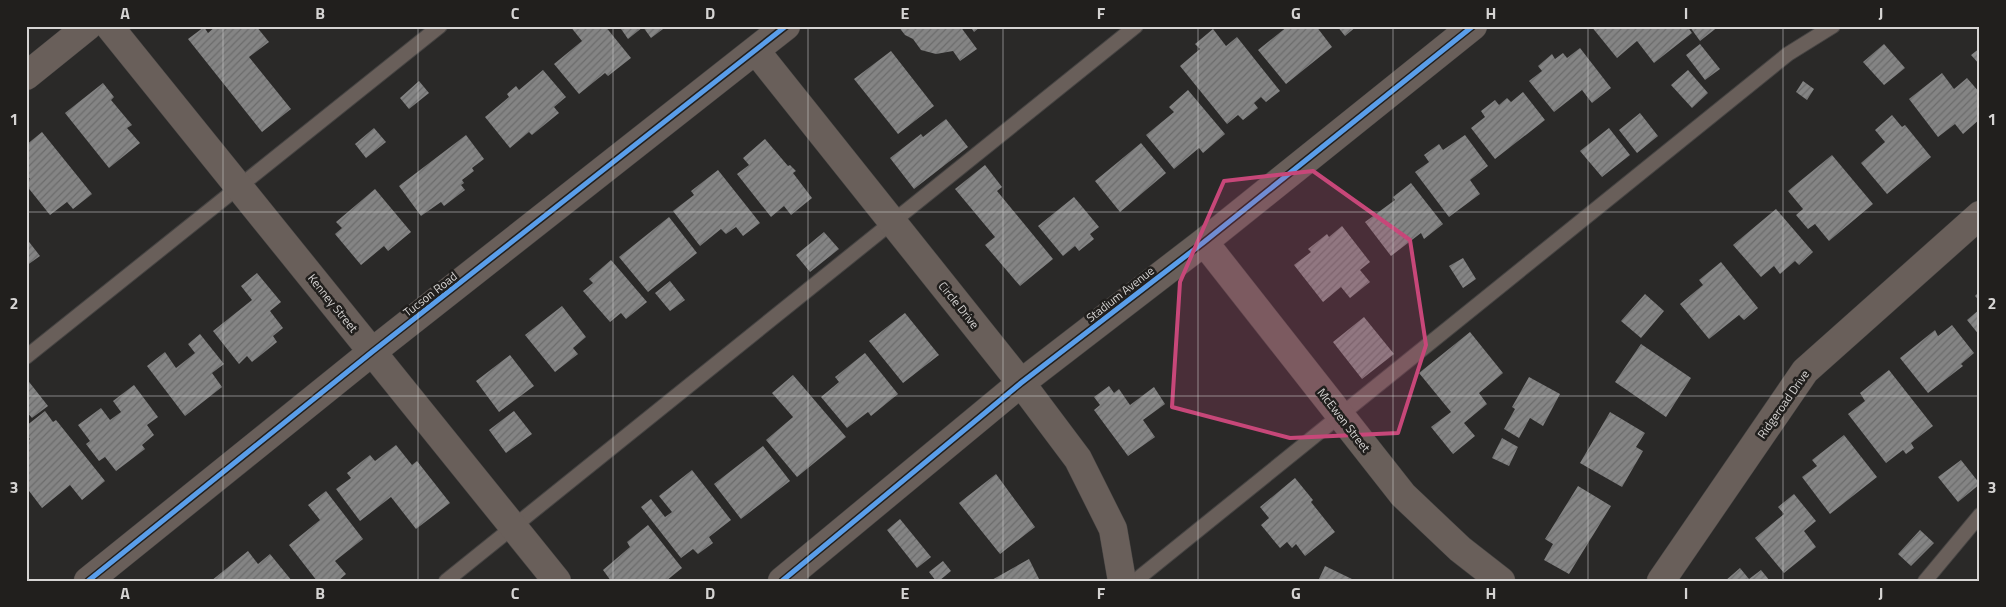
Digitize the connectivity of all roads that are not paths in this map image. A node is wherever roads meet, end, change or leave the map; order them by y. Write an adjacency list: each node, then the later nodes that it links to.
1 (88, 26): 9 (street)
2 (109, 26): 10 (street, Kenney Street)
3 (440, 26): 10 (lane)
4 (786, 26): 8 (street, Tucson Road)
5 (1136, 26): 12 (lane)
6 (1473, 26): 13 (street, Stadium Avenue)
7 (1834, 26): 17 (lane)
8 (756, 52): 12 (street, Circle Drive); 14 (street, Tucson Road)
9 (26, 76)
10 (239, 187): 14 (street, Kenney Street); 15 (lane)
11 (1980, 215): 27 (street, Ridgeroad Drive)
12 (892, 222): 16 (street, Circle Drive); 19 (lane)
13 (1204, 242): 16 (street, Stadium Avenue); 17 (street, McEwen Street)
14 (372, 352): 19 (street, Kenney Street); 20 (street, Tucson Road)
15 (26, 356)
16 (1021, 383): 23 (street, Stadium Avenue); 24 (street, Circle Drive)
17 (1340, 415): 25 (lane); 26 (street, McEwen Street)
18 (1980, 515): 28 (lane)
19 (513, 527): 21 (lane); 22 (street, Kenney Street)
20 (88, 581)
21 (446, 581)
22 (557, 581)
23 (782, 581)
24 (1122, 581)
25 (1135, 581)
26 (1501, 581)
27 (1661, 581)
28 (1925, 581)

